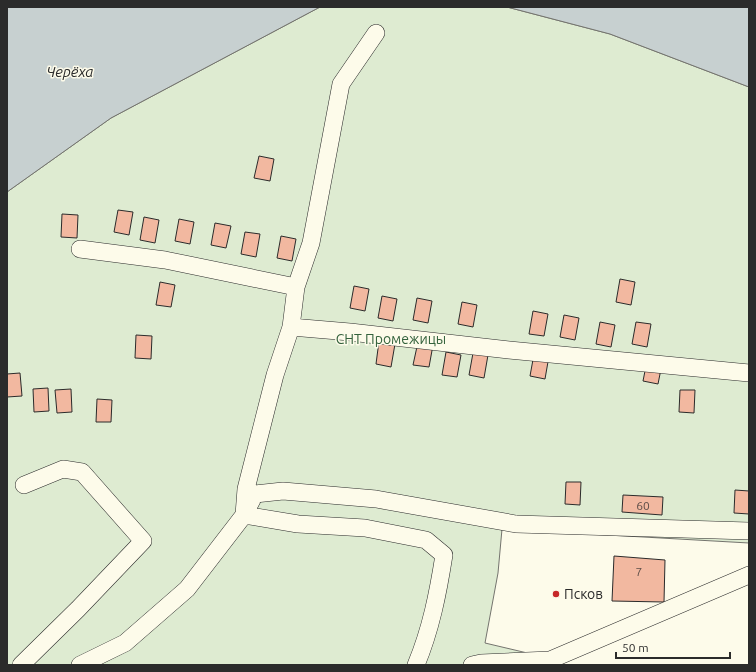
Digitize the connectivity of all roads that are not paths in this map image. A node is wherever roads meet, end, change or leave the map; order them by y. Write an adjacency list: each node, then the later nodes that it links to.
1 (376, 33): 3 (street)
2 (80, 249): 3 (street)
3 (296, 287): 4 (street)
4 (291, 327): 5 (street); 7 (street)
5 (749, 373)
6 (24, 485): 10 (street)
7 (244, 515): 8 (street); 11 (street); 12 (street)
8 (749, 531)
9 (749, 575): 13 (street)
10 (21, 665)
11 (80, 665)
12 (416, 665)
13 (472, 665)

